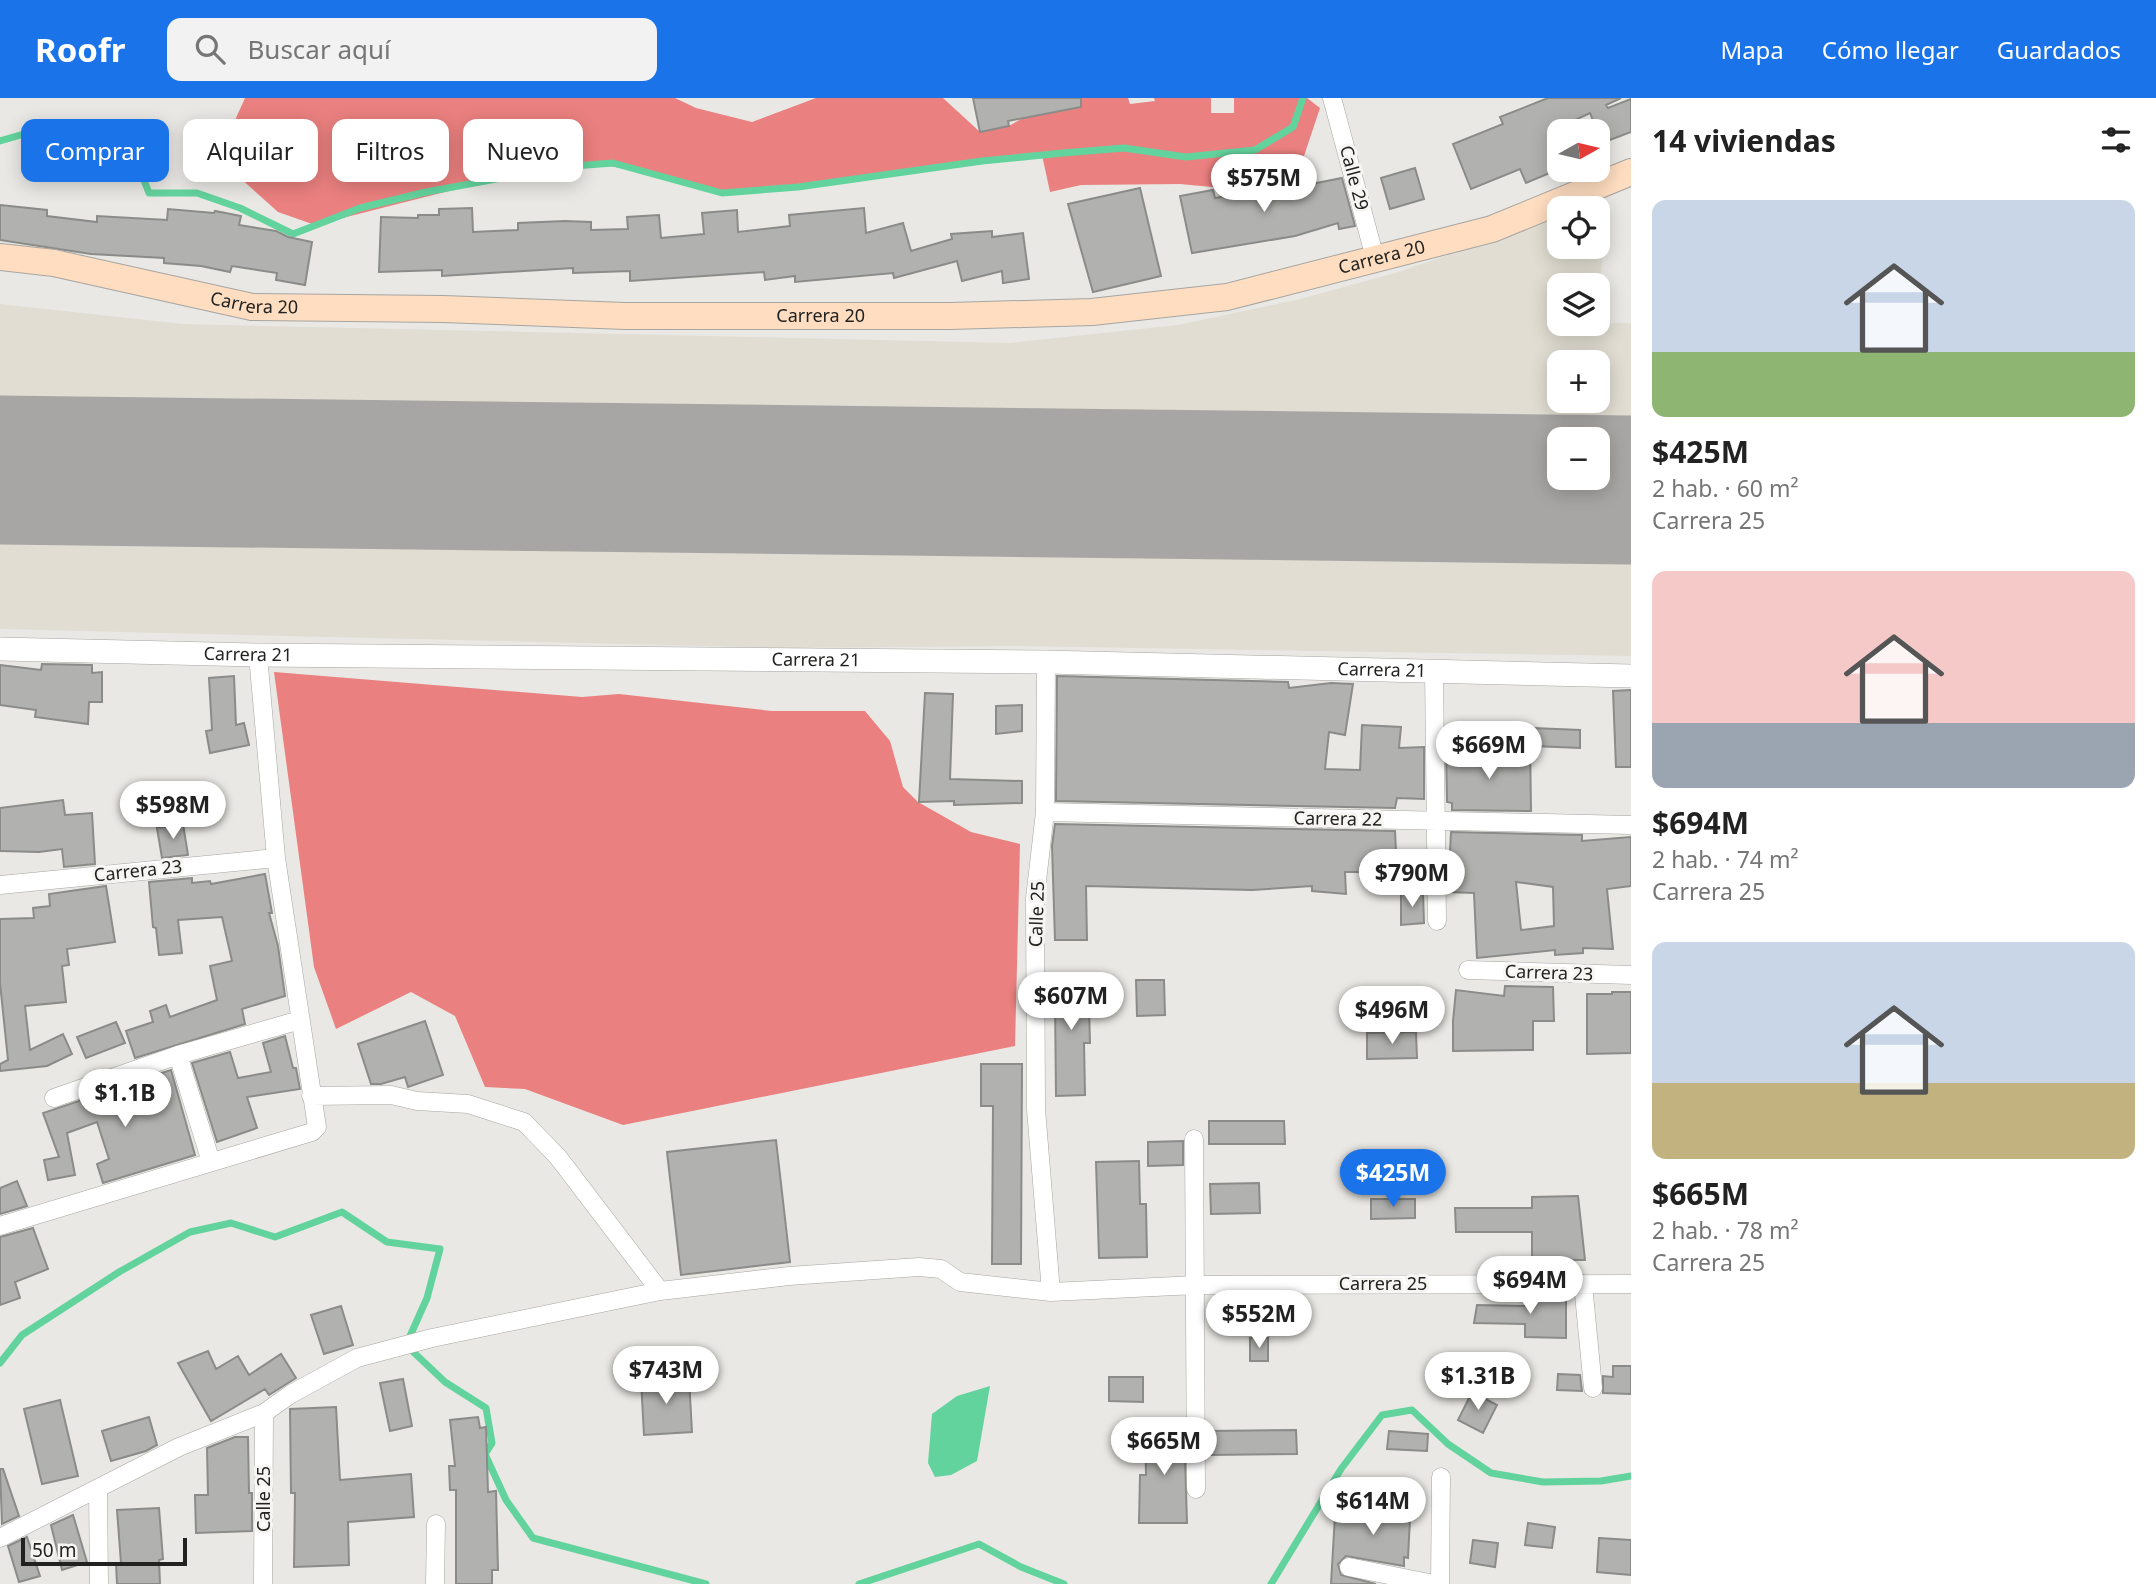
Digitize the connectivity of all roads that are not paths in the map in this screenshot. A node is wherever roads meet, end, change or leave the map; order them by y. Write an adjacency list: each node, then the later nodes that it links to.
1 (1332, 98): 4 (street, Calle 29)
2 (1629, 173): 4 (main road, Carrera 20)
3 (0, 257): 4 (main road, Carrera 20)
4 (1375, 258)
5 (0, 649): 6 (street, Carrera 21)
6 (258, 656): 7 (street, Carrera 21); 13 (street)
7 (1046, 662): 8 (street, Carrera 21); 10 (street, Calle 25)
8 (1434, 670): 9 (street, Carrera 21); 11 (street)
9 (1631, 676)
10 (1045, 812): 11 (street, Carrera 22); 29 (street, Calle 25)
11 (1435, 821): 12 (street, Carrera 22); 15 (street)
12 (1631, 825)
13 (276, 858): 14 (street, Carrera 23); 18 (street)
14 (0, 885)
15 (1437, 921)
16 (1468, 970): 17 (street, Carrera 23)
17 (1631, 975)
18 (300, 1020): 19 (street); 20 (street)
19 (178, 1055): 21 (street); 23 (street)
20 (311, 1096): 23 (street); 28 (street)
21 (54, 1098)
22 (1194, 1139): 27 (street)
23 (211, 1162): 24 (street)
24 (0, 1226)
25 (1583, 1284): 26 (street, Carrera 25); 27 (street, Carrera 25); 30 (street)
26 (1631, 1284)
27 (1196, 1285): 29 (street, Carrera 25); 34 (street)
28 (660, 1291): 29 (street, Carrera 25); 31 (street, Carrera 25)
29 (1051, 1292)
30 (1593, 1388)
31 (264, 1413): 33 (street, Carrera 25); 39 (street, Calle 25)
32 (1441, 1477): 42 (street)
33 (98, 1488): 36 (street, Carrera 25); 38 (street)
34 (1196, 1489)
35 (436, 1524): 40 (street)
36 (0, 1538)
37 (1349, 1567): 41 (street)
38 (99, 1584)
39 (263, 1584)
40 (435, 1584)
41 (1434, 1584)
42 (1440, 1584)

